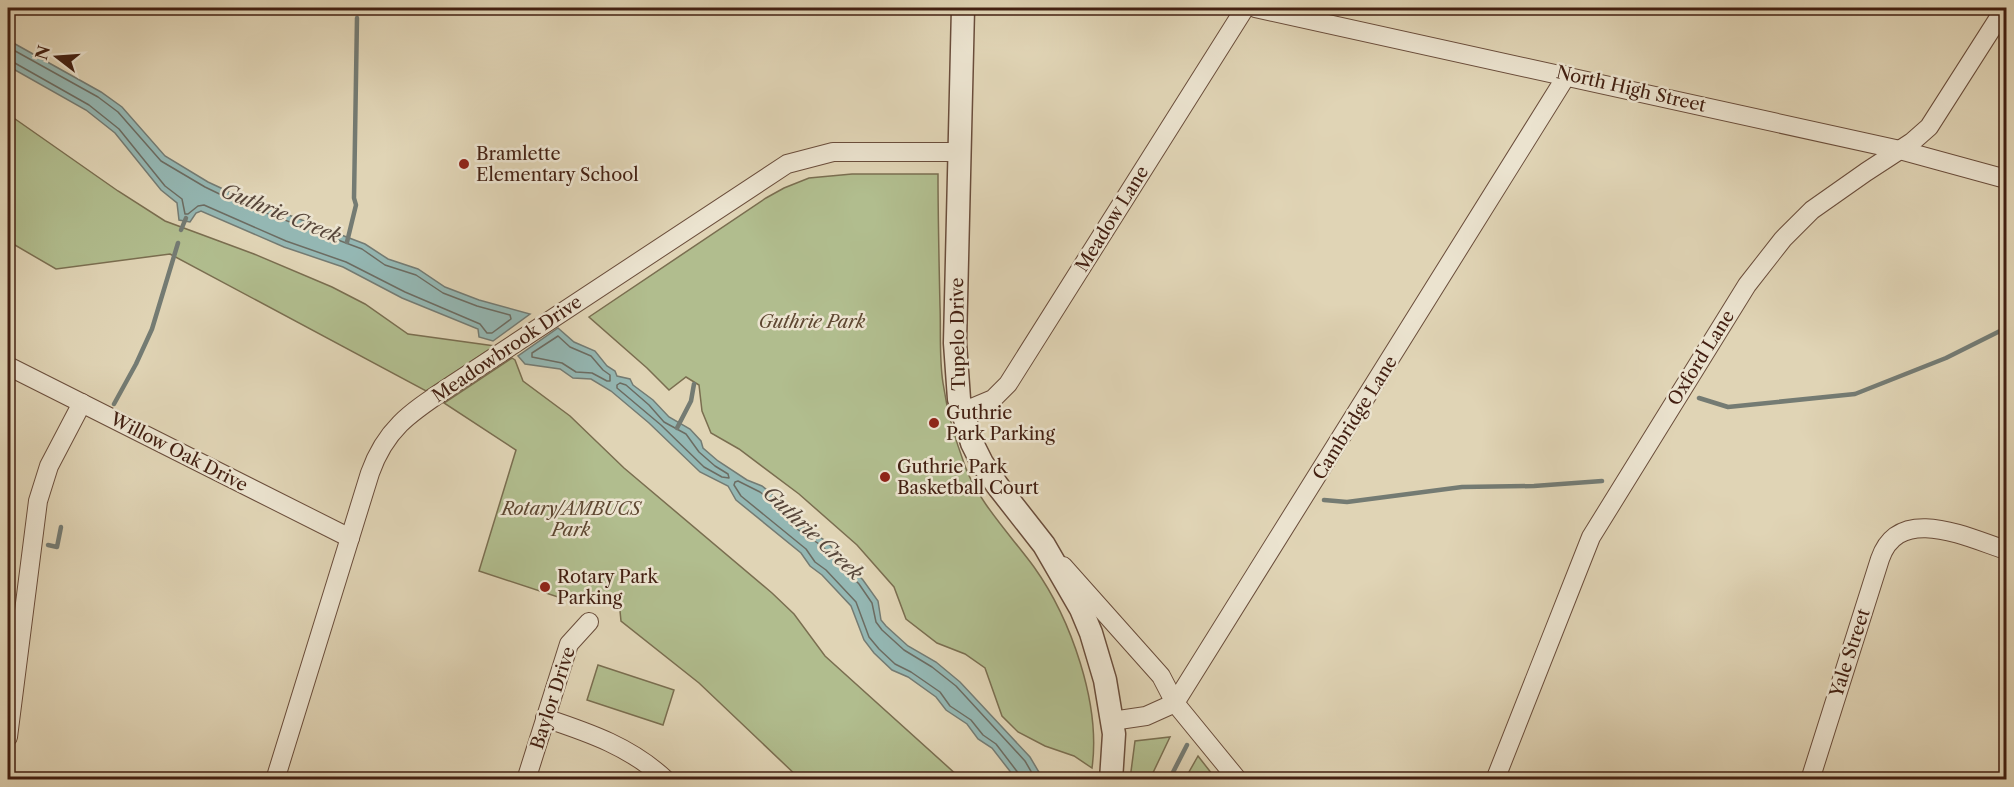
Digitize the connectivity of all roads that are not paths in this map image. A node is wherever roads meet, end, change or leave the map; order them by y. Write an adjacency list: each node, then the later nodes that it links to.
1 (963, 8): 7 (street, Tupelo Drive)
2 (1245, 8): 11 (street, Meadow Lane)
3 (1255, 8): 5 (street, North High Street)
4 (2005, 8): 6 (street, Oxford Lane)
5 (1567, 75): 6 (street, North High Street); 16 (street, Cambridge Lane)
6 (1900, 150): 8 (street, North High Street); 25 (street, Oxford Lane)
7 (961, 152): 11 (street, Tupelo Drive); 12 (street, Meadowbrook Drive)
8 (2007, 178)
9 (8, 366): 10 (street, Willow Oak Drive)
10 (82, 403): 12 (street, Willow Oak Drive); 19 (street)
11 (962, 412): 13 (street, Tupelo Drive)
12 (350, 538): 20 (street, Meadowbrook Drive)
13 (1044, 544): 16 (street, Tupelo Drive); 18 (street)
14 (2007, 550): 26 (street, Yale Street)
15 (589, 622): 17 (street, Baylor Drive)
16 (1175, 703): 18 (street); 24 (street, Tupelo Drive)
17 (545, 718): 21 (street, Baylor Drive); 22 (street)
18 (1112, 721): 23 (street)
19 (8, 737)
20 (275, 780)
21 (526, 780)
22 (666, 780)
23 (1112, 780)
24 (1238, 780)
25 (1495, 780)
26 (1810, 780)

